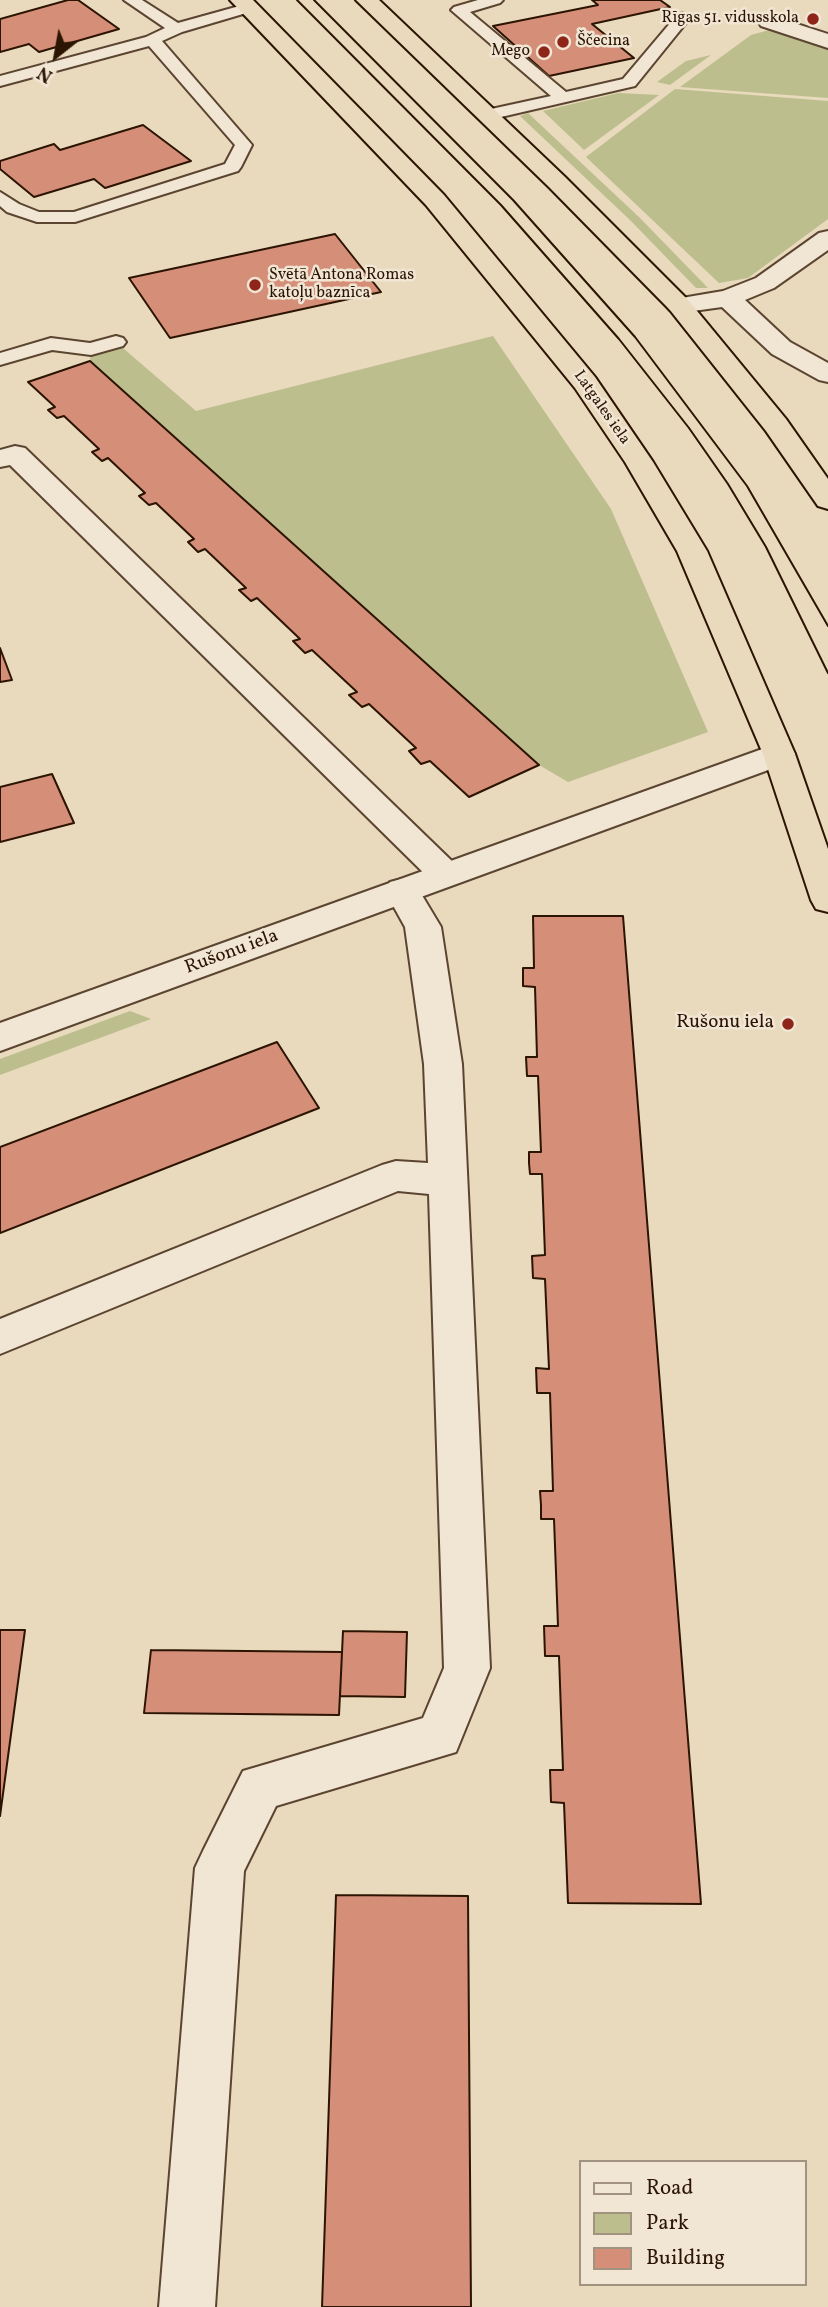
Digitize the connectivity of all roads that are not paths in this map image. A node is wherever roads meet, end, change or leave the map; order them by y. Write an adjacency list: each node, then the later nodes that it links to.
1 (132, 0): 7 (lane)
2 (367, 0): 12 (highway)
3 (495, 0): 11 (lane)
4 (245, 4): 7 (lane); 22 (highway, Latgales iela)
5 (682, 18): 11 (lane)
6 (769, 21): 9 (street)
7 (176, 30): 8 (lane)
8 (152, 40): 10 (lane); 13 (lane)
9 (828, 41)
10 (0, 82)
11 (563, 98): 12 (lane)
12 (488, 115): 16 (highway)
13 (0, 197)
14 (828, 238): 15 (street)
15 (728, 298): 16 (street); 19 (street)
16 (679, 305): 21 (highway)
17 (116, 342): 18 (lane)
18 (0, 359)
19 (828, 374)
20 (0, 459): 23 (street)
21 (828, 500)
22 (779, 754): 23 (street, Rušonu iela); 25 (highway, Latgales iela)
23 (445, 874): 24 (street, Rušonu iela)
24 (402, 891): 26 (street, Rušonu iela); 27 (street)
25 (828, 900)
26 (0, 1037)
27 (445, 1180): 28 (street); 29 (street)
28 (0, 1337)
29 (187, 2307)

